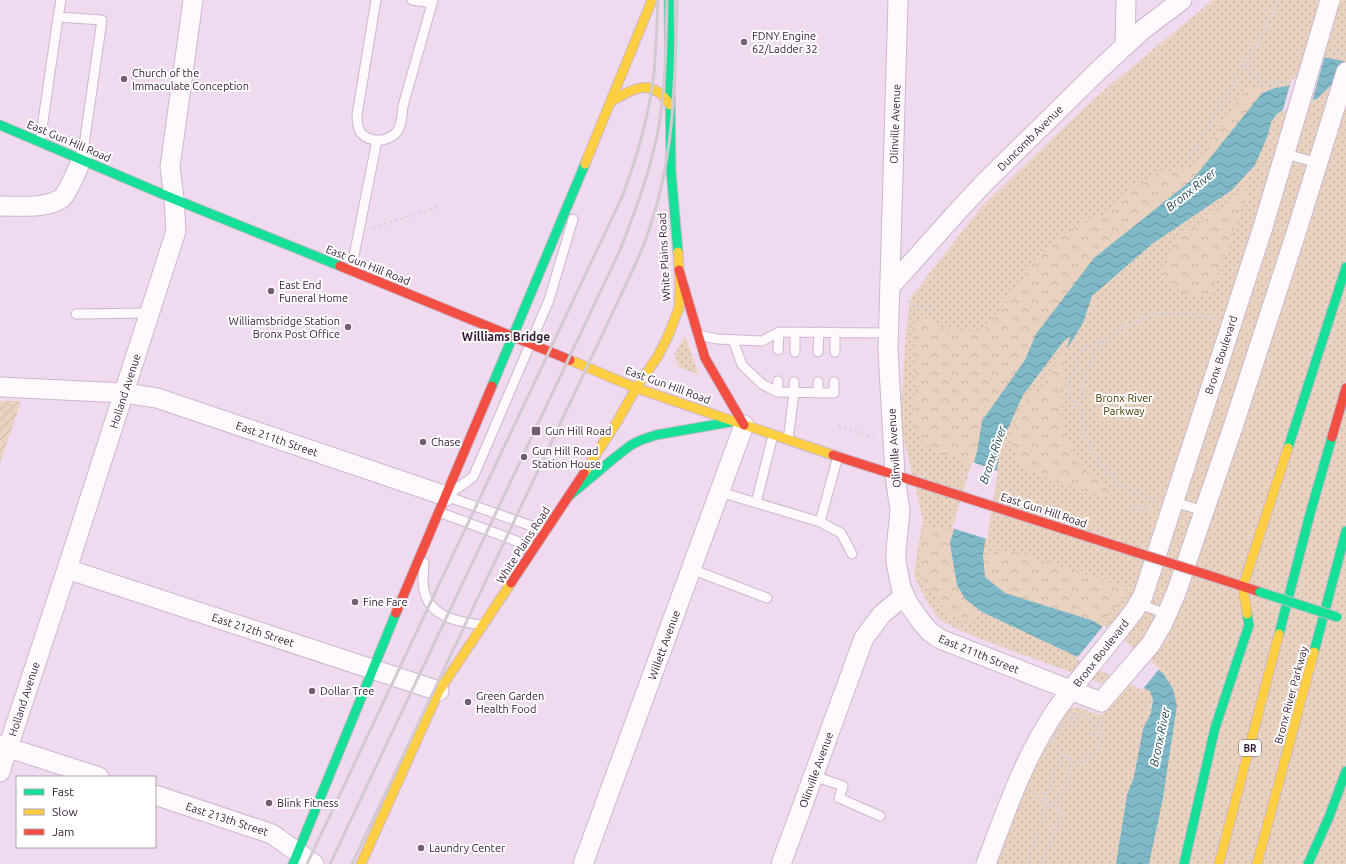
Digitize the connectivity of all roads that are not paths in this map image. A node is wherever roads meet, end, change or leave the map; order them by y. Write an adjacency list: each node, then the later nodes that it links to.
1 (61, 0): 12 (lane)
2 (194, 0): 24 (street, Holland Avenue)
3 (376, 0): 19 (lane)
4 (412, 0): 11 (lane)
5 (652, 0): 15 (main road)
6 (669, 0): 16 (main road, White Plains Road)
7 (898, 0): 29 (street, Olinville Avenue)
8 (1126, 0): 13 (street)
9 (1182, 0): 13 (street, Duncomb Avenue)
10 (1330, 0): 21 (street, Bronx Boulevard, bridge)
11 (433, 2): 19 (lane)
12 (58, 17): 20 (lane); 22 (lane)
13 (1125, 45): 29 (street, Duncomb Avenue)
14 (1346, 72): 23 (street, Bronx Boulevard)
15 (612, 101): 16 (main road); 18 (main road)
16 (670, 105): 27 (main road, White Plains Road)
17 (0, 125): 20 (main road, East Gun Hill Road)
18 (596, 139): 38 (main road); 40 (lane)
19 (377, 140): 28 (lane)
20 (40, 142): 22 (main road, East Gun Hill Road)
21 (1286, 154): 23 (lane); 63 (street, Bronx Boulevard)
22 (82, 159): 24 (main road, East Gun Hill Road); 25 (street)
23 (1318, 163): 66 (street, Bronx Boulevard)
24 (174, 199): 28 (main road, East Gun Hill Road); 30 (street, Holland Avenue)
25 (0, 206)
26 (1346, 267): 75 (main road)
27 (679, 270): 37 (main road); 50 (main road, White Plains Road)
28 (351, 271): 38 (main road, East Gun Hill Road)
29 (890, 287): 36 (street, Olinville Avenue)
30 (150, 313): 31 (lane); 53 (street, Holland Avenue)
31 (76, 314)
32 (779, 332): 33 (lane); 39 (lane); 41 (lane)
33 (795, 332): 34 (lane); 42 (lane)
34 (819, 332): 35 (lane); 43 (lane)
35 (835, 332): 36 (lane); 44 (lane)
36 (888, 333): 60 (street, Olinville Avenue)
37 (697, 335): 39 (lane); 56 (main road)
38 (512, 336): 40 (main road, East Gun Hill Road); 65 (main road)
39 (733, 340): 52 (lane)
40 (531, 344): 50 (main road, East Gun Hill Road); 65 (lane)
41 (778, 350)
42 (795, 352)
43 (818, 352)
44 (835, 352)
45 (778, 381): 52 (lane)
46 (794, 382): 54 (lane)
47 (818, 382): 55 (lane)
48 (834, 382): 55 (lane)
49 (0, 387): 53 (street, East 211th Street)
50 (636, 388): 56 (main road, East Gun Hill Road); 62 (main road, White Plains Road)
51 (1346, 388): 99 (main road, BR)
52 (777, 392): 54 (lane)
53 (124, 393): 65 (street, East 211th Street); 73 (street, Holland Avenue)
54 (794, 393): 55 (lane); 58 (lane)
55 (818, 393)
56 (739, 423): 57 (main road, East Gun Hill Road); 61 (street, Willett Avenue); 62 (main road)
57 (773, 435): 58 (main road, East Gun Hill Road); 64 (lane)
58 (788, 440): 59 (main road, East Gun Hill Road)
59 (838, 456): 60 (main road, East Gun Hill Road); 67 (lane)
60 (895, 475): 75 (main road, East Gun Hill Road, bridge); 76 (street, Olinville Avenue)
61 (720, 492): 64 (lane); 74 (street, Willett Avenue)
62 (569, 496): 68 (main road, White Plains Road)
63 (1168, 502): 66 (lane); 78 (street, Bronx Boulevard)
64 (756, 503): 67 (lane)
65 (442, 504): 68 (lane, East 211th Street); 70 (main road); 71 (lane, East 211th Street)
66 (1204, 511): 79 (street, Bronx Boulevard)
67 (820, 522): 72 (lane)
68 (546, 531): 71 (main road, White Plains Road)
69 (1346, 531): 100 (main road, Bronx River Parkway)
70 (426, 540): 81 (lane); 82 (main road)
71 (535, 548): 81 (main road, White Plains Road)
72 (852, 554)
73 (68, 569): 82 (street, East 212th Street); 85 (street, Holland Avenue)
74 (691, 569): 77 (lane); 95 (street, Willett Avenue)
75 (1243, 586): 80 (main road, East Gun Hill Road, bridge); 98 (main road)
76 (904, 596): 83 (street, East 211th Street); 89 (street, Olinville Avenue)
77 (767, 598)
78 (1139, 604): 79 (lane); 83 (street, Bronx Boulevard)
79 (1167, 614): 83 (street, Bronx Boulevard)
80 (1342, 618)
81 (484, 625): 84 (main road, White Plains Road)
82 (373, 669): 84 (street, East 212th Street); 92 (main road)
83 (1071, 690): 97 (street, Bronx Boulevard)
84 (439, 691): 94 (main road, White Plains Road)
85 (4, 746): 87 (street, Holland Avenue); 88 (street)
86 (1346, 771): 101 (main road)
87 (0, 772)
88 (96, 776)
89 (814, 776): 91 (lane); 96 (street, Olinville Avenue)
90 (156, 795): 92 (street, East 213th Street)
91 (880, 816)
92 (295, 858): 93 (street, East 213th Street)
93 (314, 864)
94 (361, 864)
95 (583, 864)
96 (781, 864)
97 (986, 864)
98 (1184, 864)
99 (1219, 864)
100 (1257, 864)
101 (1308, 864)

